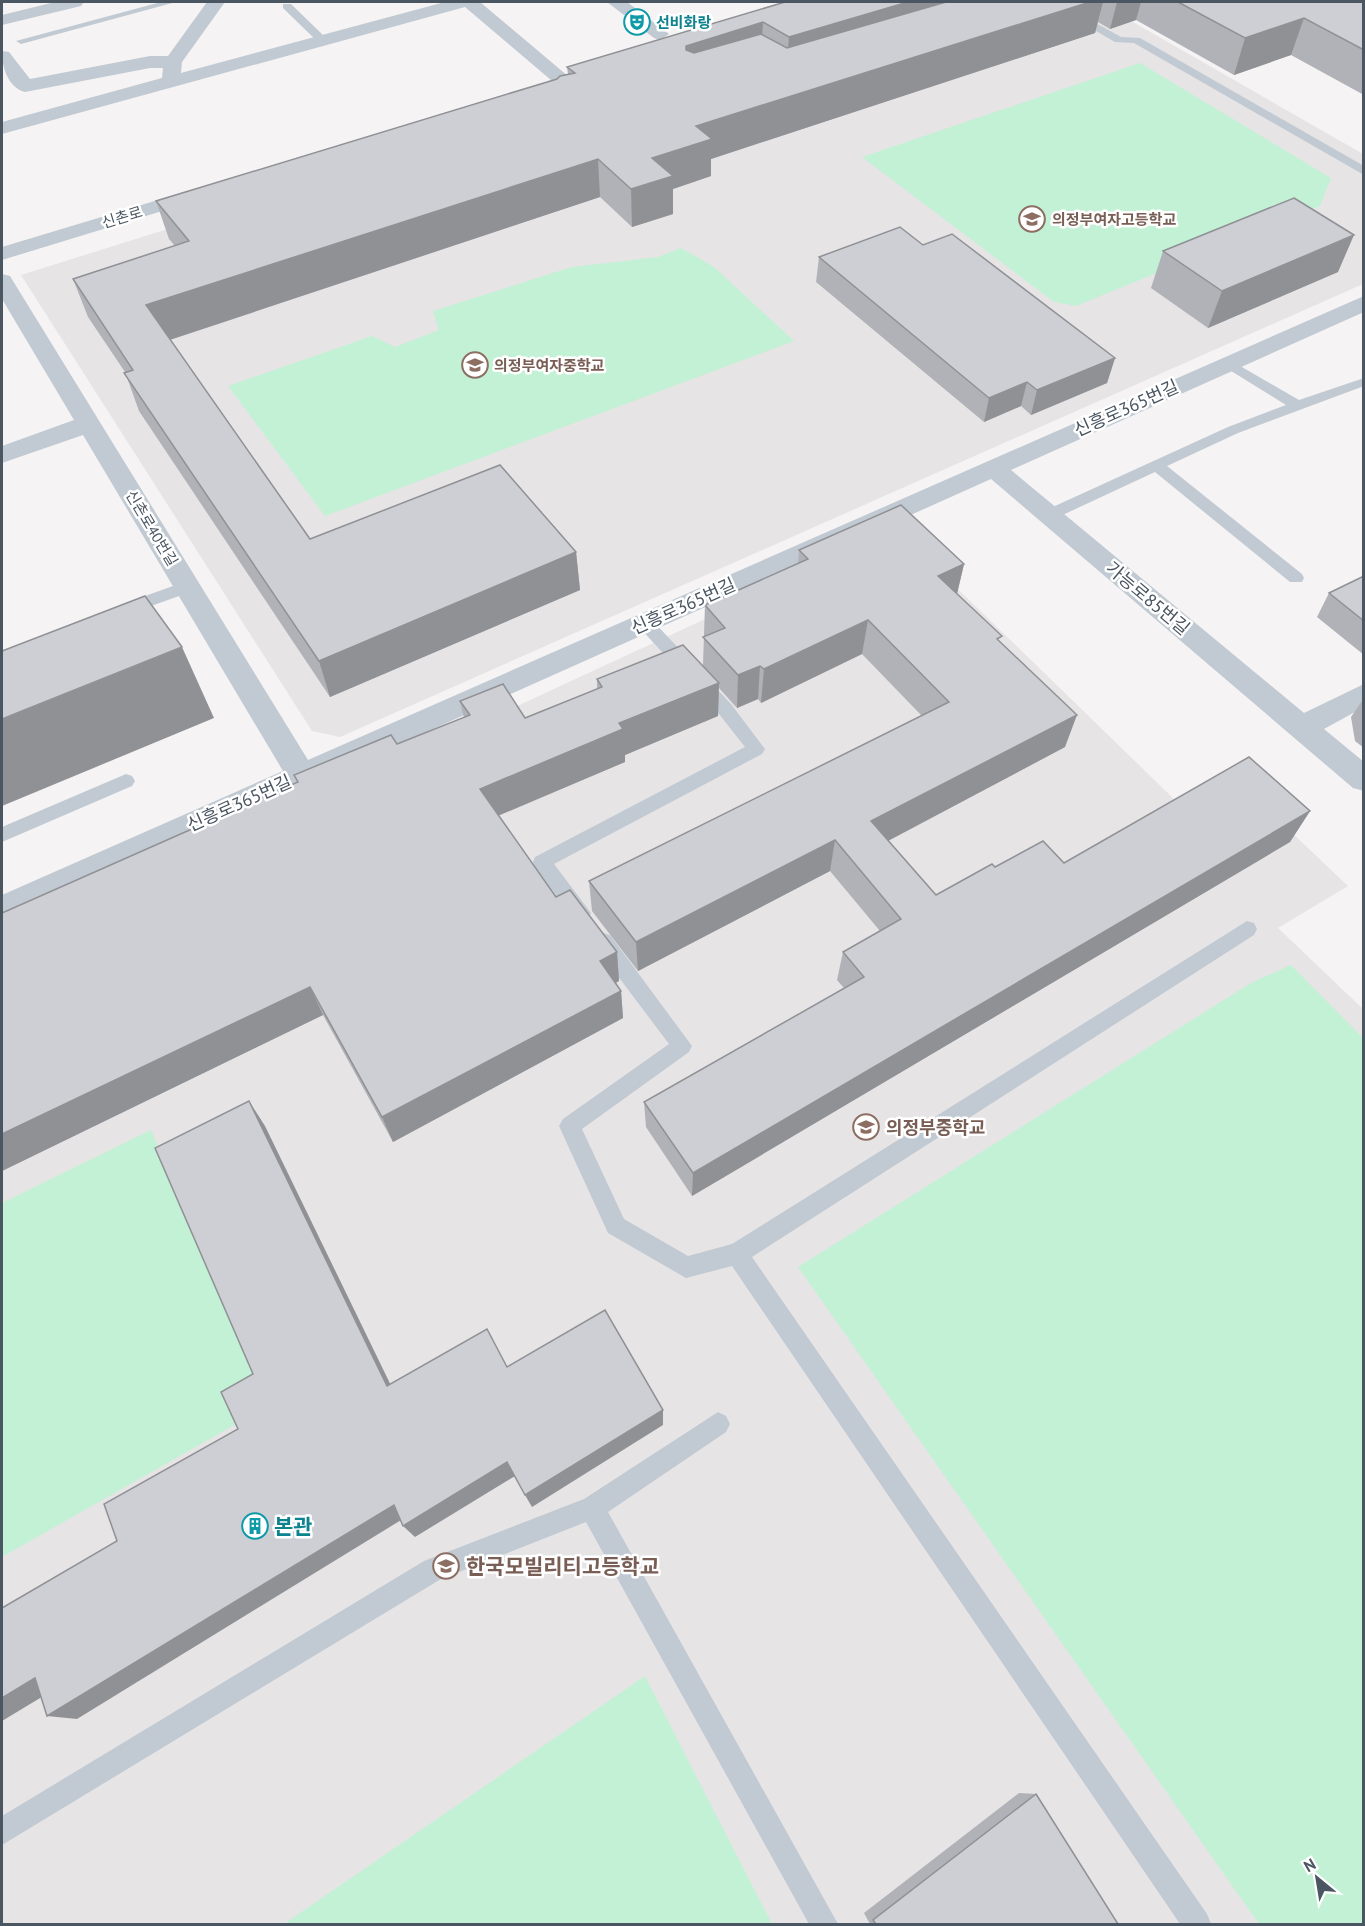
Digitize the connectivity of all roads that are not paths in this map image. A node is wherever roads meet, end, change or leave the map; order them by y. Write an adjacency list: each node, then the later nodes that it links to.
1 (75, 2): 9 (street)
2 (171, 2): 11 (lane)
3 (216, 2): 14 (street)
4 (463, 2): 10 (street)
5 (470, 2): 17 (street)
6 (616, 2): 12 (street)
7 (286, 6): 10 (lane)
8 (1063, 8): 20 (lane)
9 (2, 20)
10 (321, 40): 16 (street)
11 (21, 41)
12 (662, 46)
13 (2, 56): 14 (street)
14 (173, 62): 16 (street)
15 (588, 75): 17 (street)
16 (171, 81): 19 (street)
17 (566, 82): 18 (street)
18 (543, 89)
19 (2, 128)
20 (1364, 171)
21 (216, 189): 22 (street, 신촌로)
22 (2, 254)
23 (2, 281): 28 (street, 신촌로40번길)
24 (1364, 303): 25 (street, 신흥로365번길)
25 (1228, 363): 27 (lane); 31 (street, 신흥로365번길)
26 (1360, 382): 27 (lane)
27 (1298, 406): 30 (lane)
28 (88, 424): 29 (street); 34 (street, 신촌로40번길)
29 (2, 455)
30 (1156, 465): 32 (lane); 33 (lane)
31 (993, 468): 32 (street, 가능로85번길); 36 (street, 신흥로365번길)
32 (1049, 515): 38 (street, 가능로85번길)
33 (1296, 578)
34 (187, 587): 35 (lane); 39 (street, 신촌로40번길)
35 (111, 614)
36 (645, 623): 39 (street, 신흥로365번길); 45 (lane)
37 (1364, 694): 38 (street)
38 (1302, 728): 40 (street, 가능로85번길)
39 (302, 776): 43 (street, 신흥로365번길)
40 (1364, 780)
41 (126, 781): 42 (lane)
42 (2, 836)
43 (2, 909)
44 (1247, 930): 45 (lane)
45 (737, 1254): 50 (lane)
46 (718, 1424): 47 (lane)
47 (592, 1508): 48 (lane); 49 (lane)
48 (2, 1831)
49 (824, 1924)
50 (1197, 1924)

